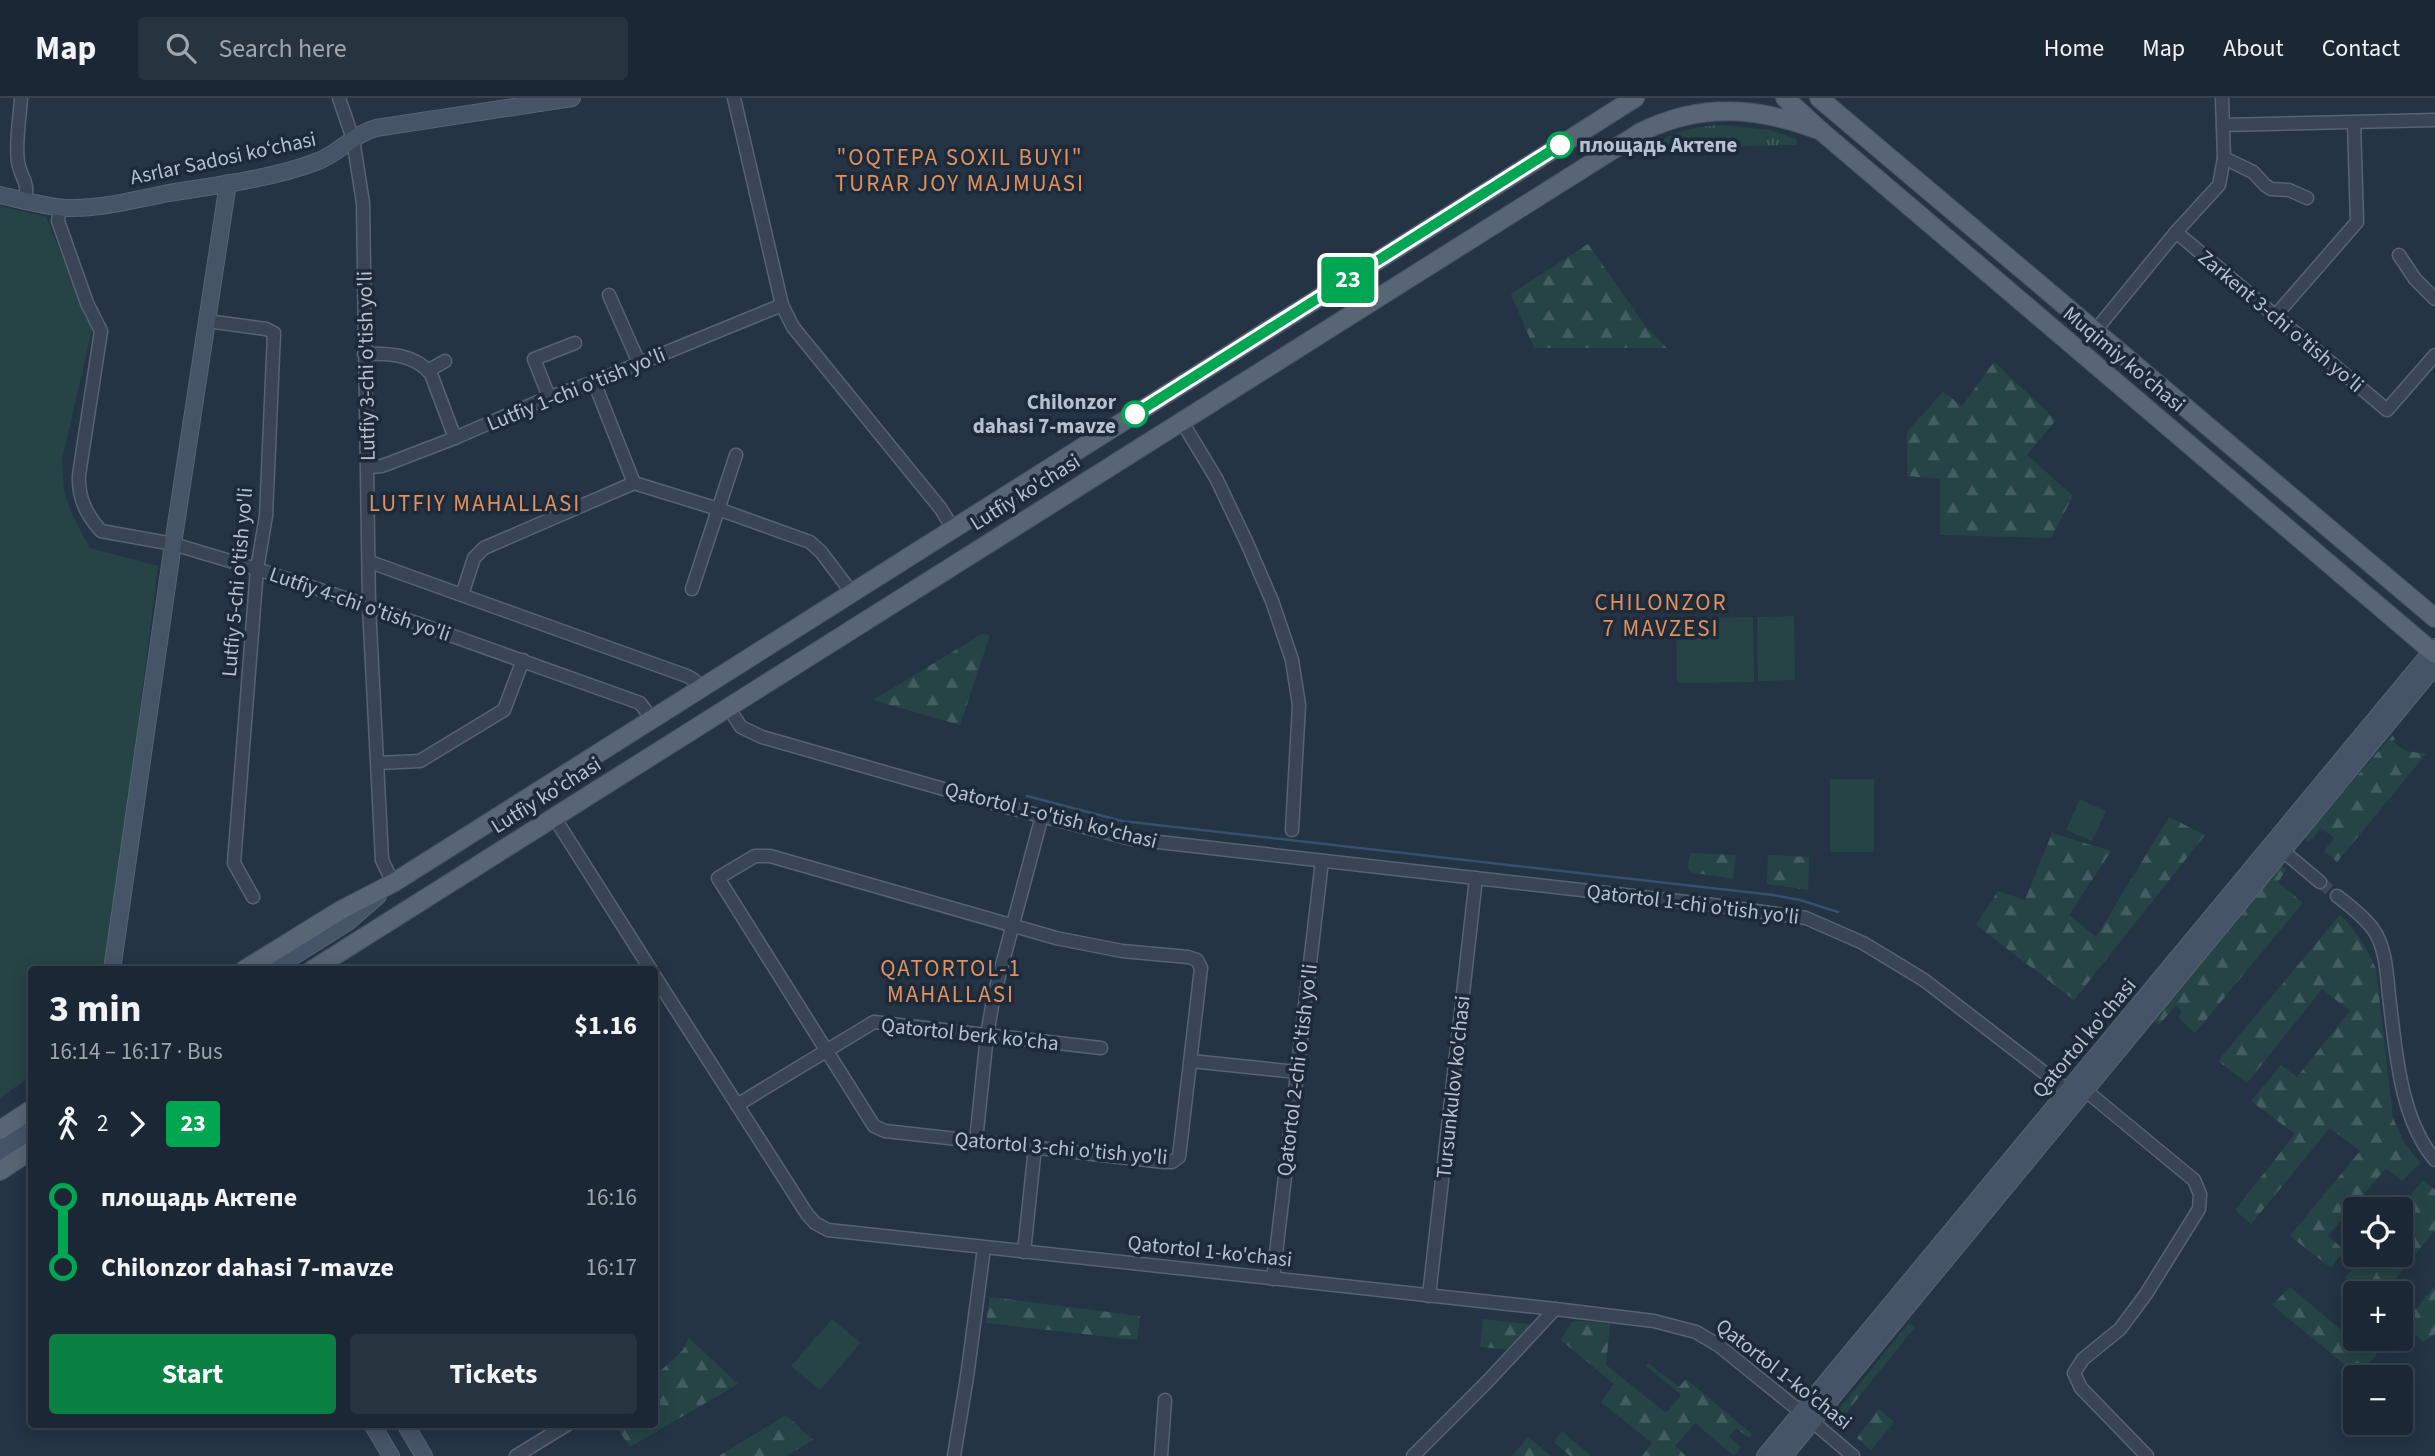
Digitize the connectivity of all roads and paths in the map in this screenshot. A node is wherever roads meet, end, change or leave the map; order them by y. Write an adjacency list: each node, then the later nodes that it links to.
1 (21, 98): 20 (street)
2 (339, 98): 15 (street, Lutfiy 3-chi o'tish yo'li)
3 (572, 98): 15 (street, Asrlar Sadosi ko‘chasi)
4 (734, 98): 26 (street)
5 (1635, 98): 31 (main road, Lutfiy ko'chasi)
6 (1785, 98): 13 (main road, Muqimiy ko'chasi)
7 (1819, 98): 14 (main road, Muqimiy ko'chasi)
8 (1837, 98): 14 (main road)
9 (2222, 98): 12 (street)
10 (2435, 120): 11 (street)
11 (2354, 122): 12 (street); 27 (street)
12 (2223, 124): 16 (street)
13 (1821, 131): 36 (main road, Muqimiy ko'chasi); 39 (main road, Lutfiy ko'chasi)
14 (1859, 132): 29 (main road, Muqimiy ko'chasi)
15 (353, 139): 17 (street, Asrlar Sadosi ko‘chasi); 33 (street, Lutfiy 3-chi o'tish yo'li)
16 (2224, 158): 19 (street); 22 (street)
17 (228, 183): 21 (street, Asrlar Sadosi ko‘chasi); 28 (street)
18 (0, 195): 20 (street, Asrlar Sadosi ko‘chasi)
19 (2307, 198)
20 (25, 200): 21 (street, Asrlar Sadosi ko‘chasi)
21 (60, 207): 52 (street, Lutfiy 4-chi o'tish yo'li)
22 (2176, 232): 27 (street, Zarkent 3-chi o'tish yo'li); 29 (street)
23 (2399, 255): 25 (street)
24 (609, 295): 37 (street)
25 (2435, 299)
26 (782, 305): 37 (street, Lutfiy 1-chi o'tish yo'li); 51 (street)
27 (2276, 315): 34 (street, Zarkent 3-chi o'tish yo'li)
28 (207, 321): 52 (street); 54 (street, Lutfiy 5-chi o'tish yo'li)
29 (2095, 331): 32 (main road, Muqimiy ko'chasi)
30 (575, 343): 42 (street)
31 (1245, 344): 39 (main road); 41 (main road, Lutfiy ko'chasi)
32 (2110, 344): 36 (main road); 48 (main road, Muqimiy ko'chasi)
33 (364, 354): 38 (street); 46 (street, Lutfiy 3-chi o'tish yo'li)
34 (2435, 355)
35 (445, 361): 38 (street)
36 (2092, 361): 50 (main road, Muqimiy ko'chasi)
37 (639, 363): 40 (street, Lutfiy 1-chi o'tish yo'li)
38 (428, 371): 44 (street)
39 (1261, 371): 43 (main road, Lutfiy ko'chasi)
40 (594, 382): 42 (street, Lutfiy 1-chi o'tish yo'li); 47 (street)
41 (1174, 389): 43 (main road); 51 (main road, Lutfiy ko'chasi)
42 (549, 397): 44 (street, Lutfiy 1-chi o'tish yo'li)
43 (1187, 417): 63 (main road, Lutfiy ko'chasi); 68 (street)
44 (455, 439): 46 (street, Lutfiy 1-chi o'tish yo'li)
45 (736, 455): 49 (street)
46 (368, 467): 53 (street, Lutfiy 3-chi o'tish yo'li)
47 (634, 483): 49 (street); 57 (street)
48 (2297, 502): 50 (main road); 59 (main road, Muqimiy ko'chasi)
49 (718, 509): 55 (street); 56 (street)
50 (2281, 522): 60 (main road, Muqimiy ko'chasi)
51 (953, 529): 56 (main road, Lutfiy ko'chasi)
52 (173, 544): 54 (street, Lutfiy 4-chi o'tish yo'li); 79 (street)
53 (370, 562): 57 (street, Lutfiy 4-chi o'tish yo'li); 58 (street, Lutfiy 3-chi o'tish yo'li)
54 (257, 569): 58 (street, Lutfiy 4-chi o'tish yo'li); 77 (street, Lutfiy 5-chi o'tish yo'li)
55 (692, 589)
56 (852, 593): 62 (main road, Lutfiy ko'chasi)
57 (462, 595): 62 (street, Lutfiy 4-chi o'tish yo'li)
58 (369, 606): 61 (street, Lutfiy 4-chi o'tish yo'li); 65 (street, Lutfiy 3-chi o'tish yo'li)
59 (2435, 618)
60 (2434, 654): 70 (street, Qatortol ko'chasi)
61 (523, 660): 64 (street, Lutfiy 4-chi o'tish yo'li); 65 (street)
62 (702, 688): 64 (main road, Lutfiy ko'chasi)
63 (728, 707): 66 (street, Qatortol 1-o'tish ko'chasi); 67 (main road, Lutfiy ko'chasi)
64 (652, 719): 69 (main road, Lutfiy ko'chasi)
65 (378, 763): 75 (street, Lutfiy 3-chi o'tish yo'li)
66 (1042, 816): 71 (street, Qatortol 1-o'tish ko'chasi); 78 (street)
67 (554, 817): 72 (main road, Lutfiy ko'chasi); 85 (street)
68 (1292, 830)
69 (463, 839): 72 (main road); 75 (main road, Lutfiy ko'chasi)
70 (2278, 847): 74 (street); 92 (street, Qatortol ko'chasi)
71 (1322, 861): 73 (street, Qatortol 1-o'tish ko'chasi); 91 (street, Qatortol 2-chi o'tish yo'li)
72 (479, 864): 84 (main road, Lutfiy ko'chasi)
73 (1476, 878): 92 (street, Qatortol 1-chi o'tish yo'li); 106 (street, Tursunkulov ko'chasi)
74 (2320, 882)
75 (393, 883): 82 (main road, Lutfiy ko'chasi); 83 (street, Lutfiy ko'chasi)
76 (2337, 896): 101 (street)
77 (253, 897)
78 (1012, 925): 87 (street); 89 (street, Qatortol 3-chi o'tish yo'li); 90 (street, Qatortol 3-chi o'tish yo'li)
79 (117, 944): 80 (street); 81 (street)
80 (113, 966)
81 (121, 966)
82 (250, 966)
83 (278, 966)
84 (318, 966)
85 (648, 966)
86 (658, 981): 93 (street, Qatortol 1-ko'chasi)
87 (987, 1035): 88 (street, Qatortol berk ko'cha); 89 (street, Qatortol berk ko'cha); 97 (street)
88 (1101, 1048)
89 (826, 1050): 93 (street, Qatortol berk ko'cha); 97 (street, Qatortol 3-chi o'tish yo'li)
90 (1191, 1061): 91 (street); 98 (street, Qatortol 3-chi o'tish yo'li)
91 (1297, 1072): 105 (street, Qatortol 2-chi o'tish yo'li)
92 (2077, 1090): 109 (street, Qatortol ko'chasi); 122 (street, Qatortol 1-chi o'tish yo'li)
93 (737, 1105): 103 (street, Qatortol 1-ko'chasi)
94 (28, 1112): 95 (main road)
95 (0, 1130)
96 (28, 1132): 99 (street)
97 (976, 1141): 98 (street, Qatortol 3-chi o'tish yo'li)
98 (1035, 1147): 104 (street)
99 (0, 1150)
100 (28, 1153): 102 (main road)
101 (2435, 1160)
102 (0, 1171)
103 (984, 1248): 104 (street, Qatortol 1-ko'chasi); 116 (street)
104 (1024, 1252): 105 (street, Qatortol 1-ko'chasi)
105 (1273, 1279): 106 (street, Qatortol 1-ko'chasi)
106 (1429, 1296): 107 (street, Qatortol 1-ko'chasi)
107 (1555, 1309): 109 (street, Qatortol 1-ko'chasi); 118 (street)
108 (1165, 1400): 117 (street)
109 (1807, 1417): 119 (street, Qatortol ko'chasi); 120 (street, Qatortol ko'chasi); 121 (street, Qatortol 1-ko'chasi)
110 (374, 1428): 113 (street)
111 (407, 1428): 114 (street)
112 (562, 1428): 115 (street)
113 (391, 1456)
114 (424, 1456)
115 (516, 1456)
116 (954, 1456)
117 (1161, 1456)
118 (1413, 1456)
119 (1765, 1456)
120 (1784, 1456)
121 (1853, 1456)
122 (2147, 1456)

